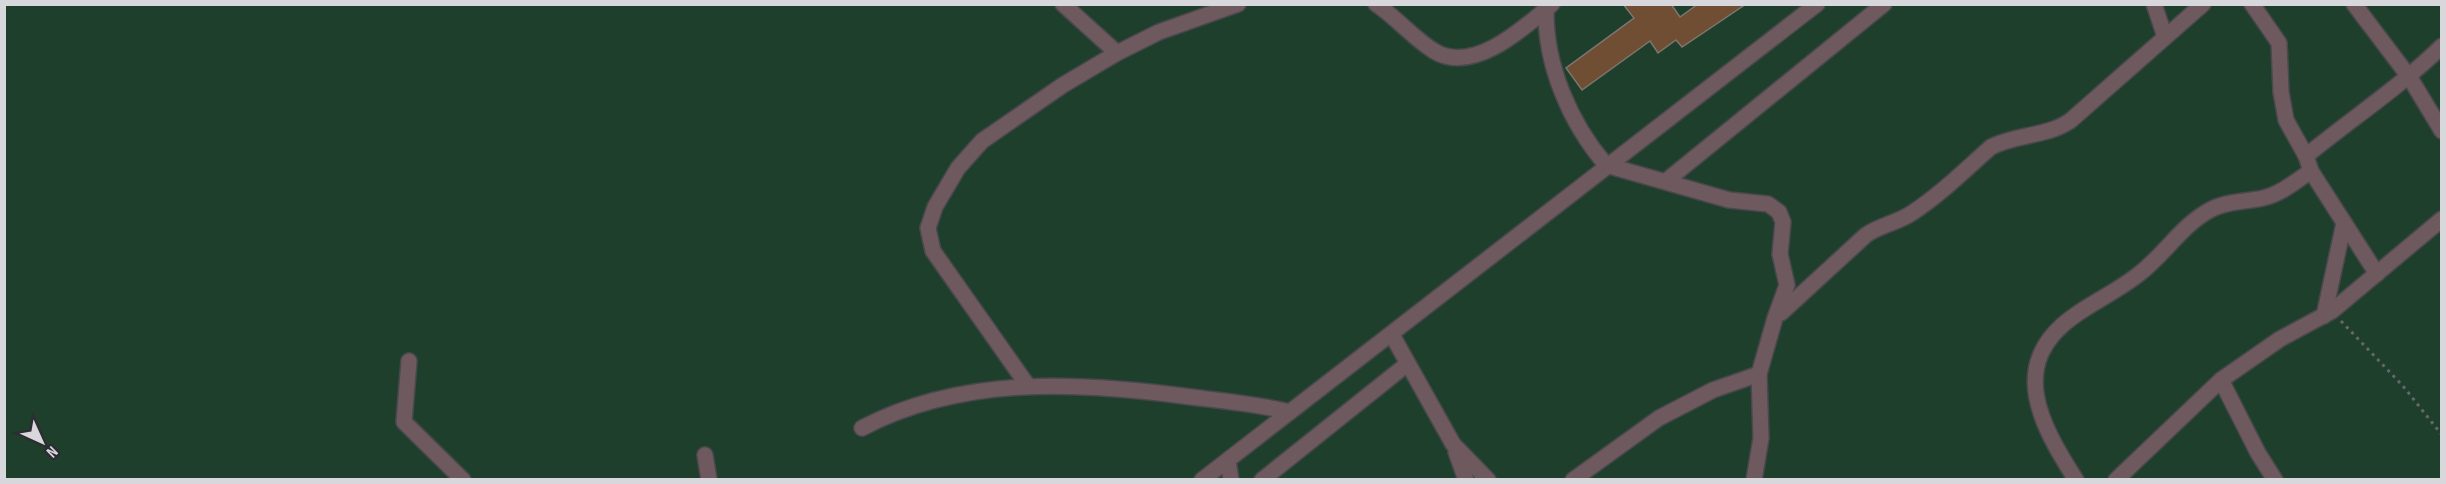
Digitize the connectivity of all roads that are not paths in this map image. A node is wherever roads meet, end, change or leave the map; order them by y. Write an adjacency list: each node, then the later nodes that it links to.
1 (1063, 4): 13 (street)
2 (1238, 4): 13 (street)
3 (1376, 4): 10 (street)
4 (1817, 4): 17 (street)
5 (1884, 4): 19 (street)
6 (2154, 4): 11 (street)
7 (2203, 4): 11 (street)
8 (2252, 4): 16 (street)
9 (2354, 4): 14 (street)
10 (1549, 7): 17 (street)
11 (2165, 37): 24 (street)
12 (2442, 46): 14 (street)
13 (1117, 53): 30 (street)
14 (2410, 78): 15 (street); 16 (street)
15 (2442, 131)
16 (2306, 156): 18 (street)
17 (1606, 165): 19 (street); 25 (street)
18 (2311, 171): 21 (street); 45 (street)
19 (1666, 181): 24 (street)
20 (2442, 219): 22 (street)
21 (2344, 223): 22 (street); 23 (street)
22 (2377, 274): 23 (street)
23 (2328, 314): 29 (street)
24 (1775, 318): 28 (street)
25 (1392, 335): 27 (street); 31 (street)
26 (409, 361): 37 (street)
27 (1406, 365): 33 (street); 36 (street)
28 (1759, 374): 43 (street); 44 (street)
29 (2221, 380): 46 (street); 47 (street)
30 (1028, 386): 31 (street); 32 (street)
31 (1290, 412): 35 (street)
32 (862, 428)
33 (1453, 444): 41 (street); 42 (street)
34 (705, 454): 38 (street)
35 (1228, 460): 39 (street); 40 (street)
36 (1264, 479)
37 (463, 480)
38 (709, 480)
39 (1202, 480)
40 (1231, 480)
41 (1466, 480)
42 (1488, 480)
43 (1573, 480)
44 (1754, 480)
45 (2076, 480)
46 (2116, 480)
47 (2275, 480)

